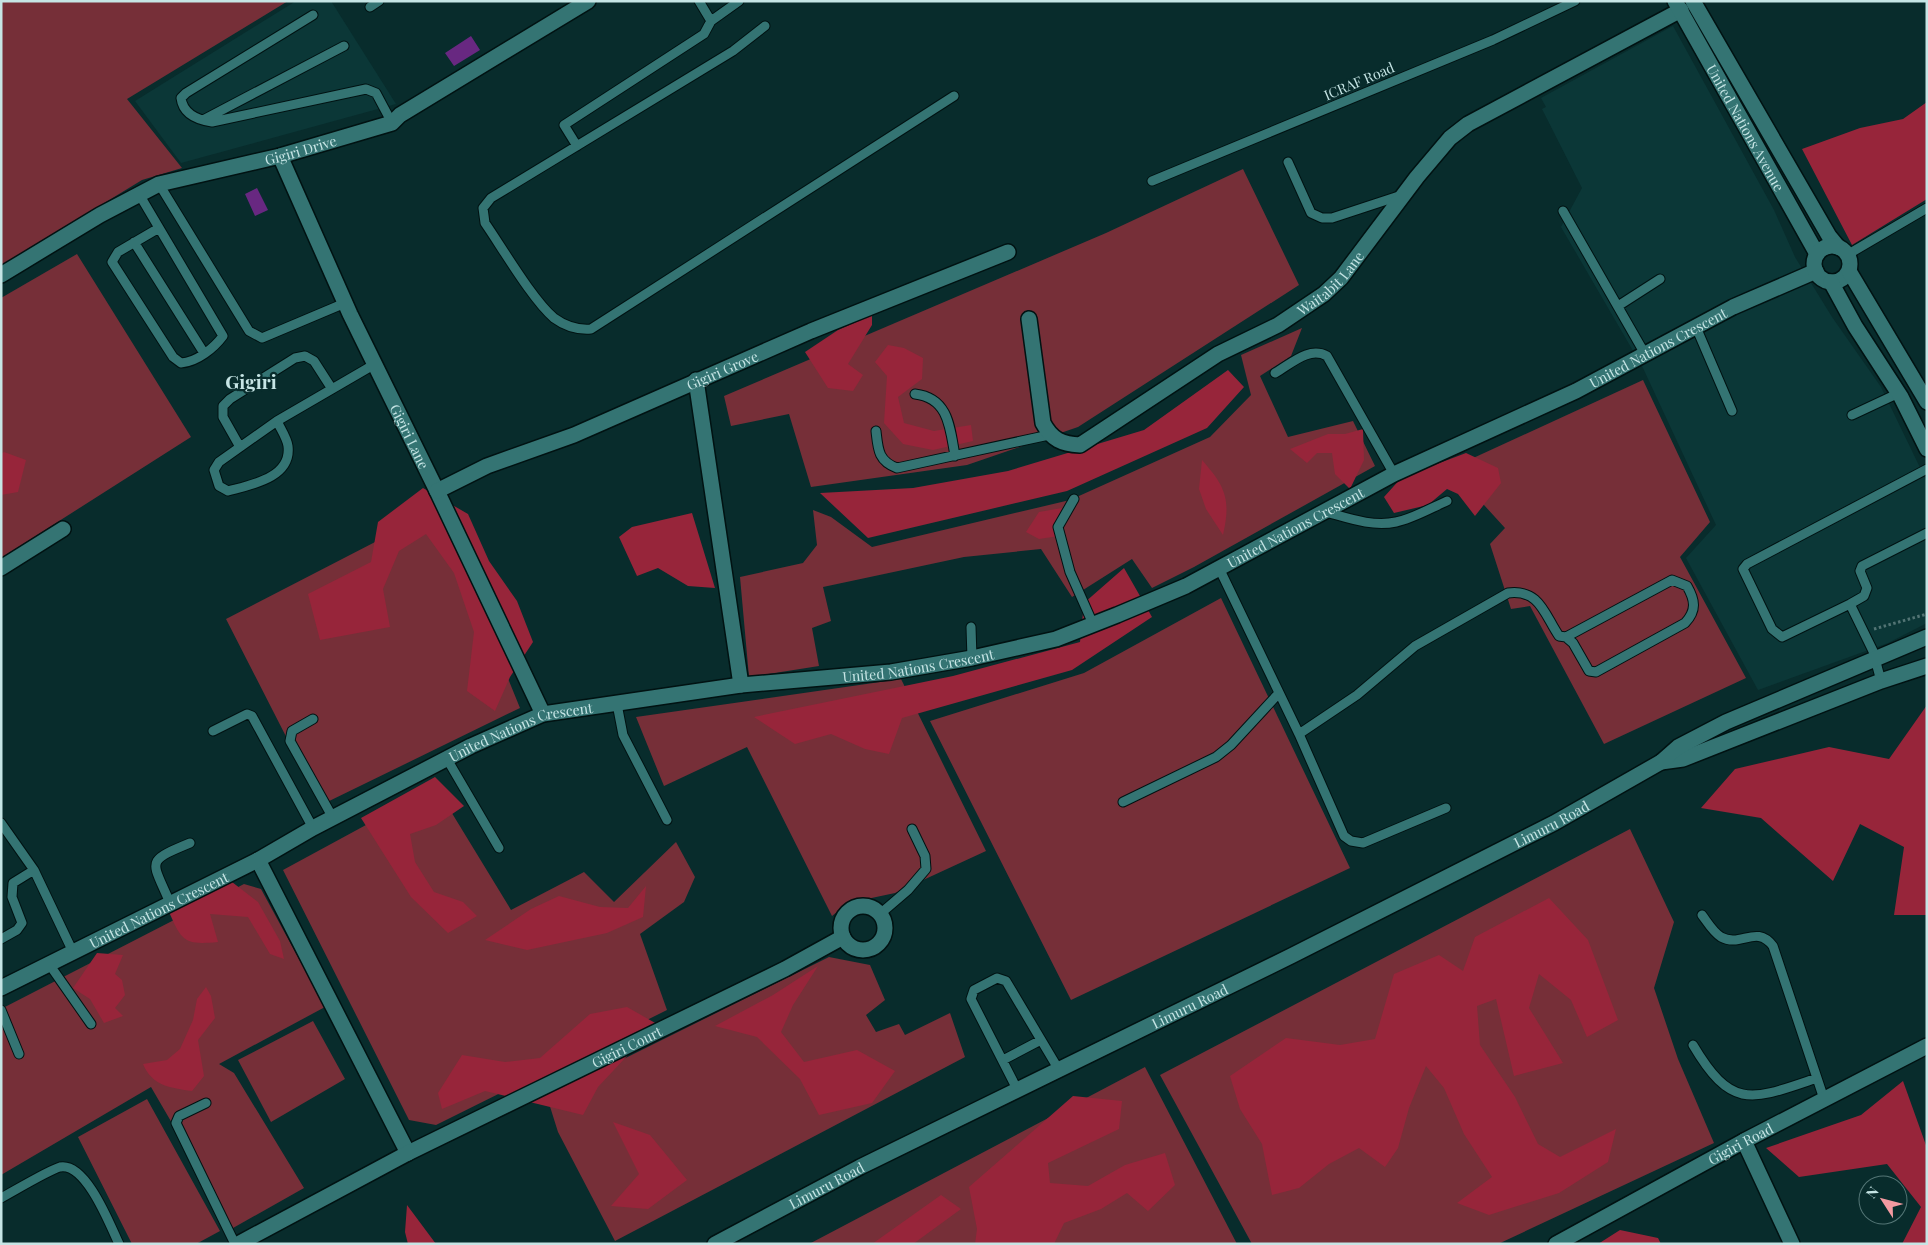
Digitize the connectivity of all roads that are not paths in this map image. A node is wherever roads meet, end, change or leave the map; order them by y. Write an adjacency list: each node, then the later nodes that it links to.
1 (379, 1): 9 (lane)
2 (588, 1): 7 (street, Gigiri Drive)
3 (699, 1): 11 (lane)
4 (739, 1): 11 (lane)
5 (1575, 1): 20 (lane, ICRAF Road)
6 (1693, 1): 28 (street, United Nations Avenue)
7 (570, 6): 16 (street, Gigiri Drive)
8 (1678, 6): 23 (street, Waitabit Lane); 30 (street, United Nations Avenue)
9 (370, 7)
10 (313, 15): 15 (lane)
11 (711, 21): 17 (lane)
12 (765, 26): 17 (lane)
13 (344, 46): 15 (lane)
14 (954, 96): 17 (lane)
15 (203, 120): 16 (lane)
16 (392, 123): 18 (street, Gigiri Drive)
17 (577, 146)
18 (280, 156): 21 (street, Gigiri Drive); 36 (street, Gigiri Lane)
19 (1288, 162): 23 (lane)
20 (1152, 180)
21 (159, 184): 22 (street, Gigiri Drive); 36 (lane)
22 (139, 194): 26 (lane); 33 (street, Gigiri Drive)
23 (1402, 195): 53 (street, Waitabit Lane)
24 (1927, 208): 28 (lane)
25 (1563, 211): 37 (lane)
26 (160, 228): 27 (lane); 40 (lane)
27 (134, 242): 40 (lane); 40 (lane)
28 (1843, 251): 30 (street); 32 (street)
29 (1008, 252): 44 (street, Gigiri Grove)
30 (1817, 254): 31 (street)
31 (1816, 271): 35 (street); 39 (street, United Nations Crescent)
32 (1849, 271): 35 (street); 48 (street)
33 (1, 276)
34 (1660, 279): 37 (lane)
35 (1831, 282): 46 (street)
36 (345, 303): 42 (street, Gigiri Lane)
37 (1618, 306): 41 (lane)
38 (1029, 319): 53 (street)
39 (1696, 327): 41 (street, United Nations Crescent); 49 (lane)
40 (204, 353)
41 (1645, 354): 58 (street, United Nations Crescent)
42 (375, 364): 45 (lane); 59 (street, Gigiri Lane)
43 (1275, 373): 58 (lane)
44 (696, 380): 59 (street, Gigiri Grove); 76 (street)
45 (332, 389): 51 (lane); 54 (lane)
46 (1899, 393): 50 (lane); 55 (street)
47 (915, 394): 56 (lane)
48 (1927, 402)
49 (1732, 411)
50 (1852, 416)
51 (277, 421): 54 (lane); 54 (lane)
52 (876, 431): 56 (lane)
53 (1049, 435): 56 (lane)
54 (240, 447)
55 (1927, 449)
56 (956, 456)
57 (1927, 469): 67 (lane)
58 (1394, 474): 62 (street, United Nations Crescent)
59 (437, 491): 79 (street, Gigiri Lane)
60 (1074, 499): 68 (lane)
61 (1447, 501): 62 (lane)
62 (1326, 512): 66 (street, United Nations Crescent)
63 (63, 529): 65 (street)
64 (1927, 533): 67 (lane)
65 (1, 568)
66 (1219, 568): 68 (street, United Nations Crescent); 77 (lane)
67 (1850, 604): 73 (lane)
68 (1093, 624): 72 (street, United Nations Crescent)
69 (971, 627): 72 (lane)
70 (1927, 637): 73 (street, Limuru Road)
71 (1566, 638): 71 (lane); 82 (lane)
72 (972, 658): 76 (street, United Nations Crescent)
73 (1875, 659): 75 (lane); 84 (street, Limuru Road)
74 (1927, 666): 75 (street, Limuru Road)
75 (1881, 681): 84 (street, Limuru Road)
76 (742, 685): 78 (street, United Nations Crescent)
77 (1279, 693): 82 (lane); 85 (lane)
78 (617, 704): 79 (street, United Nations Crescent); 88 (lane)
79 (543, 714): 83 (street, United Nations Crescent)
80 (313, 719): 87 (lane)
81 (213, 731): 90 (lane)
82 (1300, 734): 86 (lane)
83 (448, 759): 87 (street, United Nations Crescent); 93 (lane)
84 (1661, 762): 111 (street, Limuru Road)
85 (1123, 802)
86 (1446, 808)
87 (333, 818): 90 (street, United Nations Crescent)
88 (667, 820)
89 (1, 822): 95 (lane)
90 (313, 828): 94 (street, United Nations Crescent)
91 (912, 829): 97 (lane)
92 (190, 843): 96 (lane)
93 (499, 848)
94 (258, 860): 96 (street, United Nations Crescent); 117 (street)
95 (34, 870): 100 (lane); 101 (lane)
96 (170, 903): 101 (street, United Nations Crescent)
97 (880, 914): 99 (street); 99 (street)
98 (1702, 915): 112 (lane)
99 (843, 937): 117 (street, Gigiri Court)
100 (1, 939)
101 (73, 952): 102 (street, United Nations Crescent)
102 (49, 964): 103 (street, United Nations Crescent); 105 (lane)
103 (1, 988)
104 (1, 1010): 109 (lane)
105 (91, 1024)
106 (1041, 1040): 110 (lane); 110 (lane); 111 (lane)
107 (1693, 1045): 112 (lane)
108 (1927, 1046): 114 (street, Gigiri Road)
109 (19, 1054)
110 (1002, 1060): 113 (lane)
111 (1059, 1070): 113 (street, Limuru Road)
112 (1817, 1078): 114 (lane)
113 (1018, 1091): 121 (street, Limuru Road)
114 (1824, 1099): 116 (street, Gigiri Road)
115 (206, 1103): 120 (lane)
116 (1744, 1140): 122 (street, Gigiri Road); 123 (street)
117 (408, 1153): 120 (street, Gigiri Court)
118 (1, 1198): 119 (lane)
119 (120, 1244)
120 (236, 1244)
121 (714, 1244)
122 (1556, 1244)
123 (1792, 1244)

